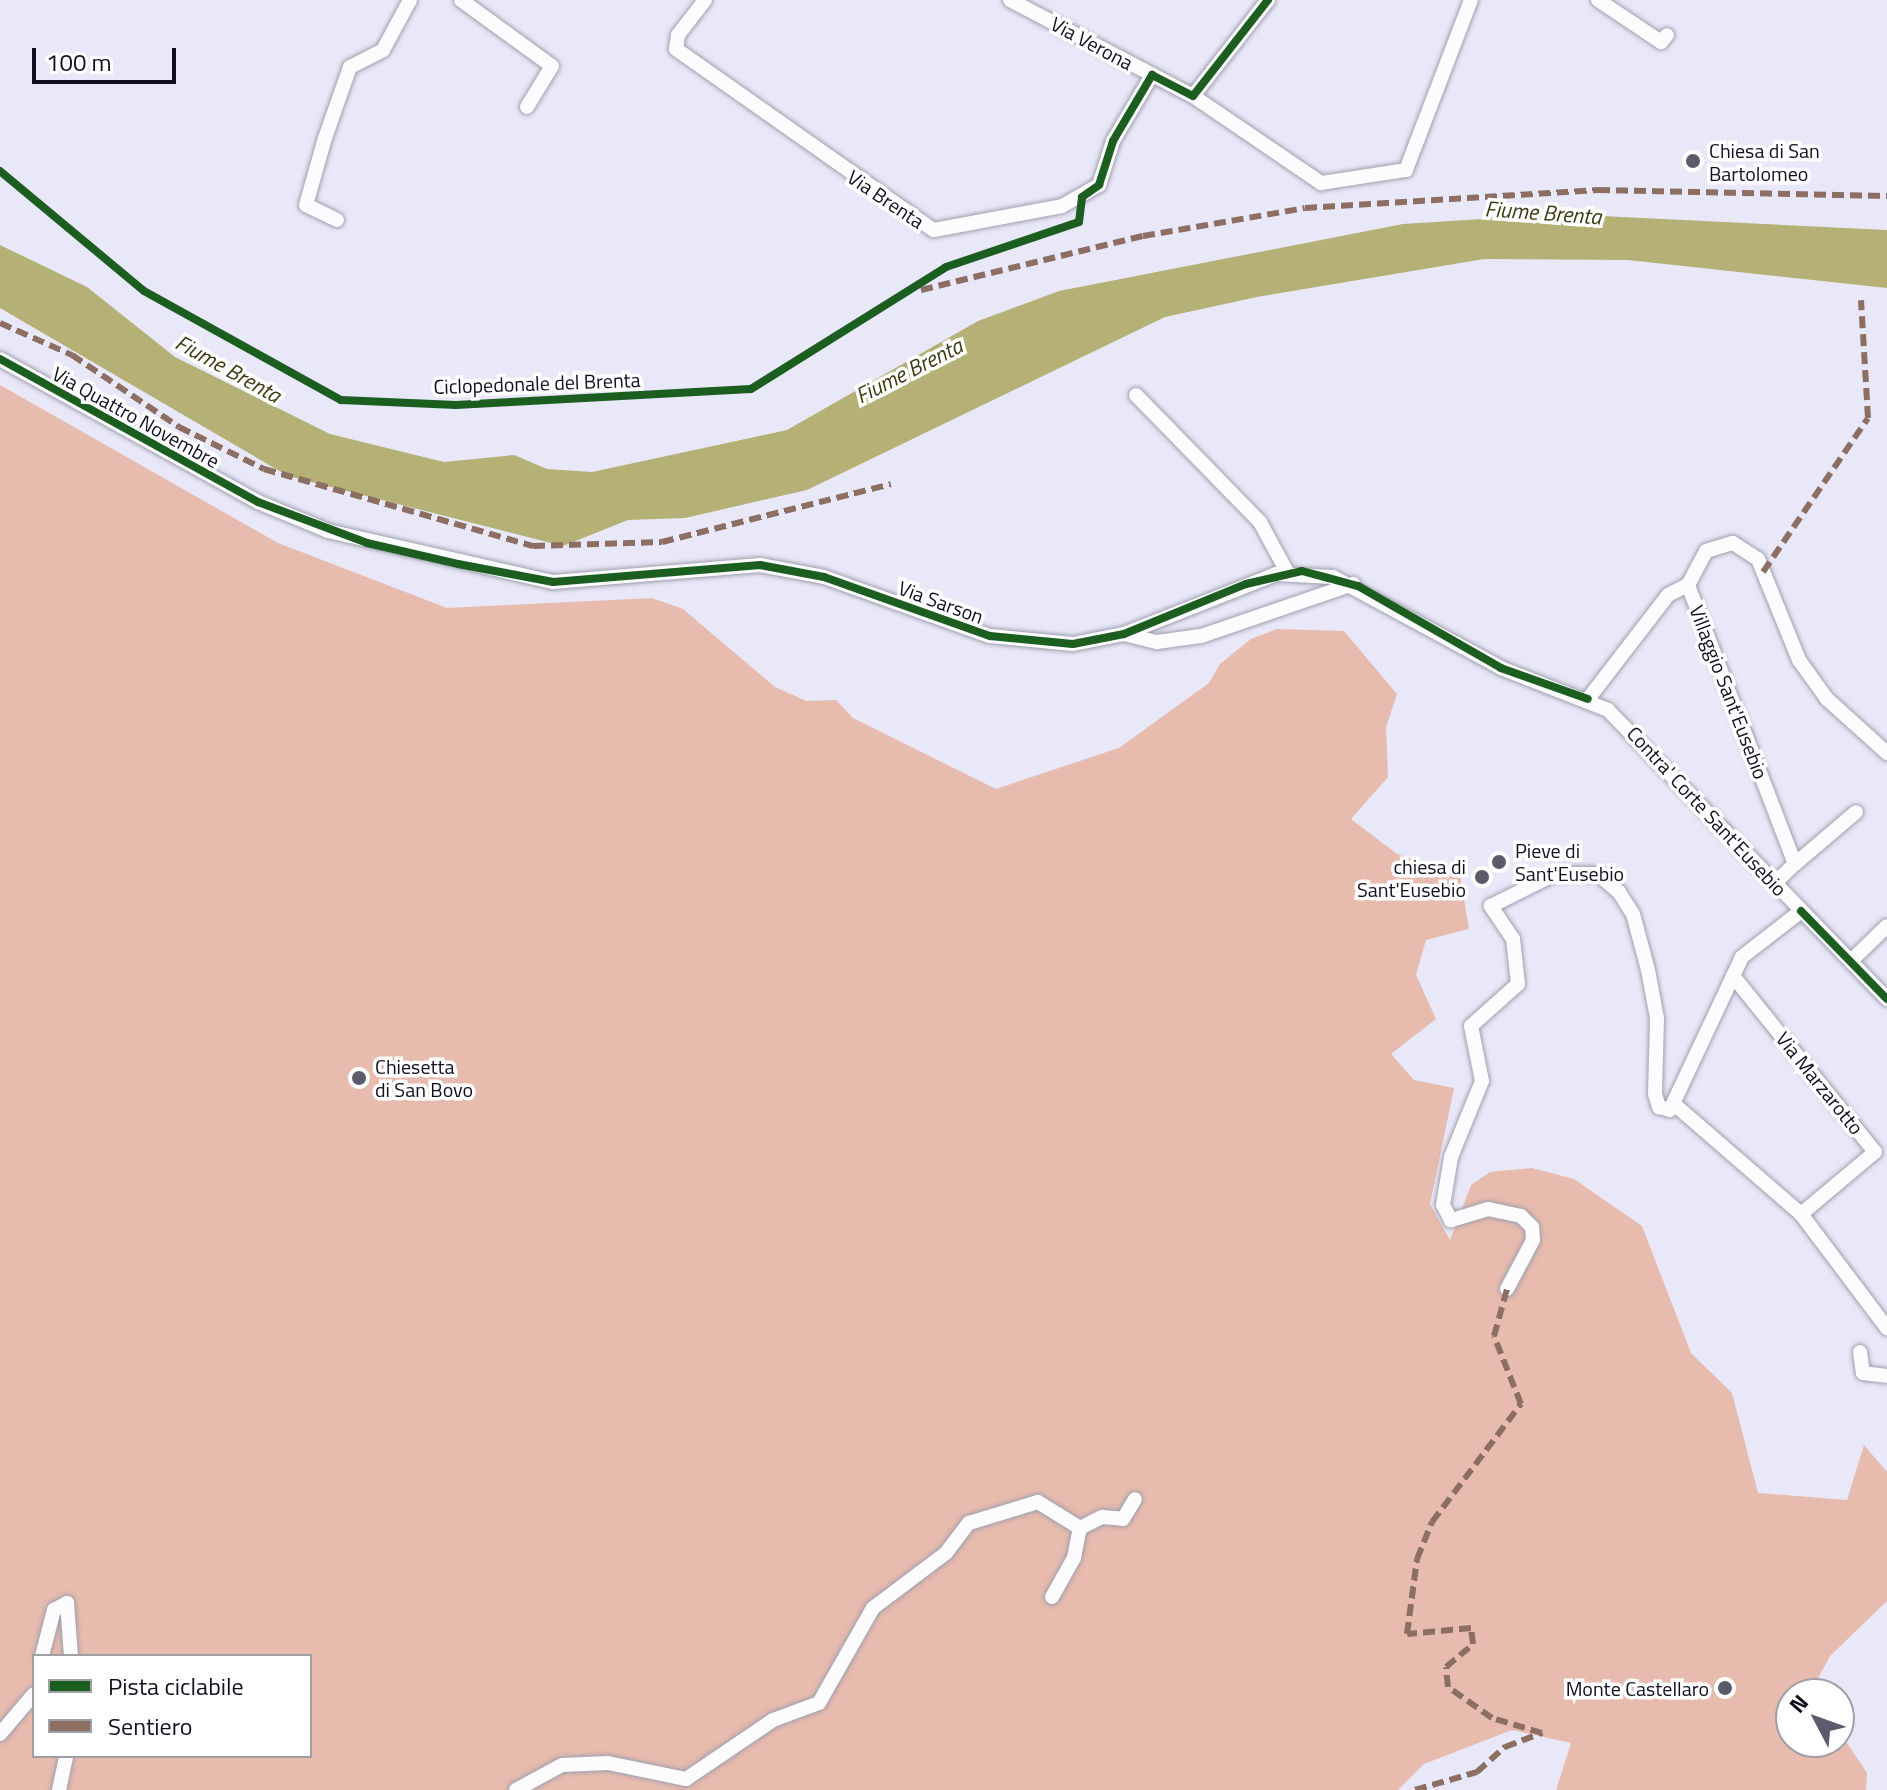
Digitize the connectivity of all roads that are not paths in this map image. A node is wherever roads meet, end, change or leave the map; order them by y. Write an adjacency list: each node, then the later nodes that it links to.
1 (410, 0): 12 (street)
2 (461, 0): 11 (street)
3 (705, 0): 9 (street, Via Brenta)
4 (1010, 0): 9 (street, Via Verona)
5 (1268, 0): 10 (street)
6 (1471, 0): 10 (street, Via Verona)
7 (1598, 0): 8 (street)
8 (1667, 35)
9 (1152, 75): 10 (street, Via Verona)
10 (1193, 96)
11 (527, 107)
12 (337, 220)
13 (0, 359): 15 (street, Via Quattro Novembre)
14 (1136, 395): 16 (street)
15 (258, 502): 19 (street, Via Sarson)
16 (1287, 572): 17 (street); 19 (street, Via Sarson)
17 (1353, 584): 19 (street); 20 (street)
18 (1688, 585): 20 (street); 21 (street, Villaggio Sant'Eusebio); 23 (street, Villaggio Sant'Eusebio)
19 (1124, 634)
20 (1588, 699): 24 (street, Contra' Corte Sant'Eusebio)
21 (1887, 753)
22 (1856, 812): 23 (street)
23 (1795, 864): 24 (street)
24 (1775, 883): 25 (street, Contra' Corte Sant'Eusebio)
25 (1801, 911): 27 (street, Contra' Corte Sant'Eusebio); 28 (street)
26 (1887, 926): 27 (street)
27 (1851, 961): 29 (street, Contra' Corte Sant'Eusebio)
28 (1733, 976): 30 (street); 31 (street, Via Marzarotto)
29 (1887, 999)
30 (1674, 1104): 31 (street); 32 (street)
31 (1801, 1214): 33 (street)
32 (1507, 1289)
33 (1887, 1328)
34 (1860, 1352): 35 (street)
35 (1887, 1376)
36 (1135, 1499): 37 (street)
37 (1080, 1528): 38 (street); 45 (street)
38 (1052, 1597)
39 (43, 1654): 40 (street)
40 (71, 1654)
41 (32, 1696): 42 (street)
42 (0, 1734)
43 (66, 1758): 44 (street)
44 (59, 1790)
45 (516, 1790)

